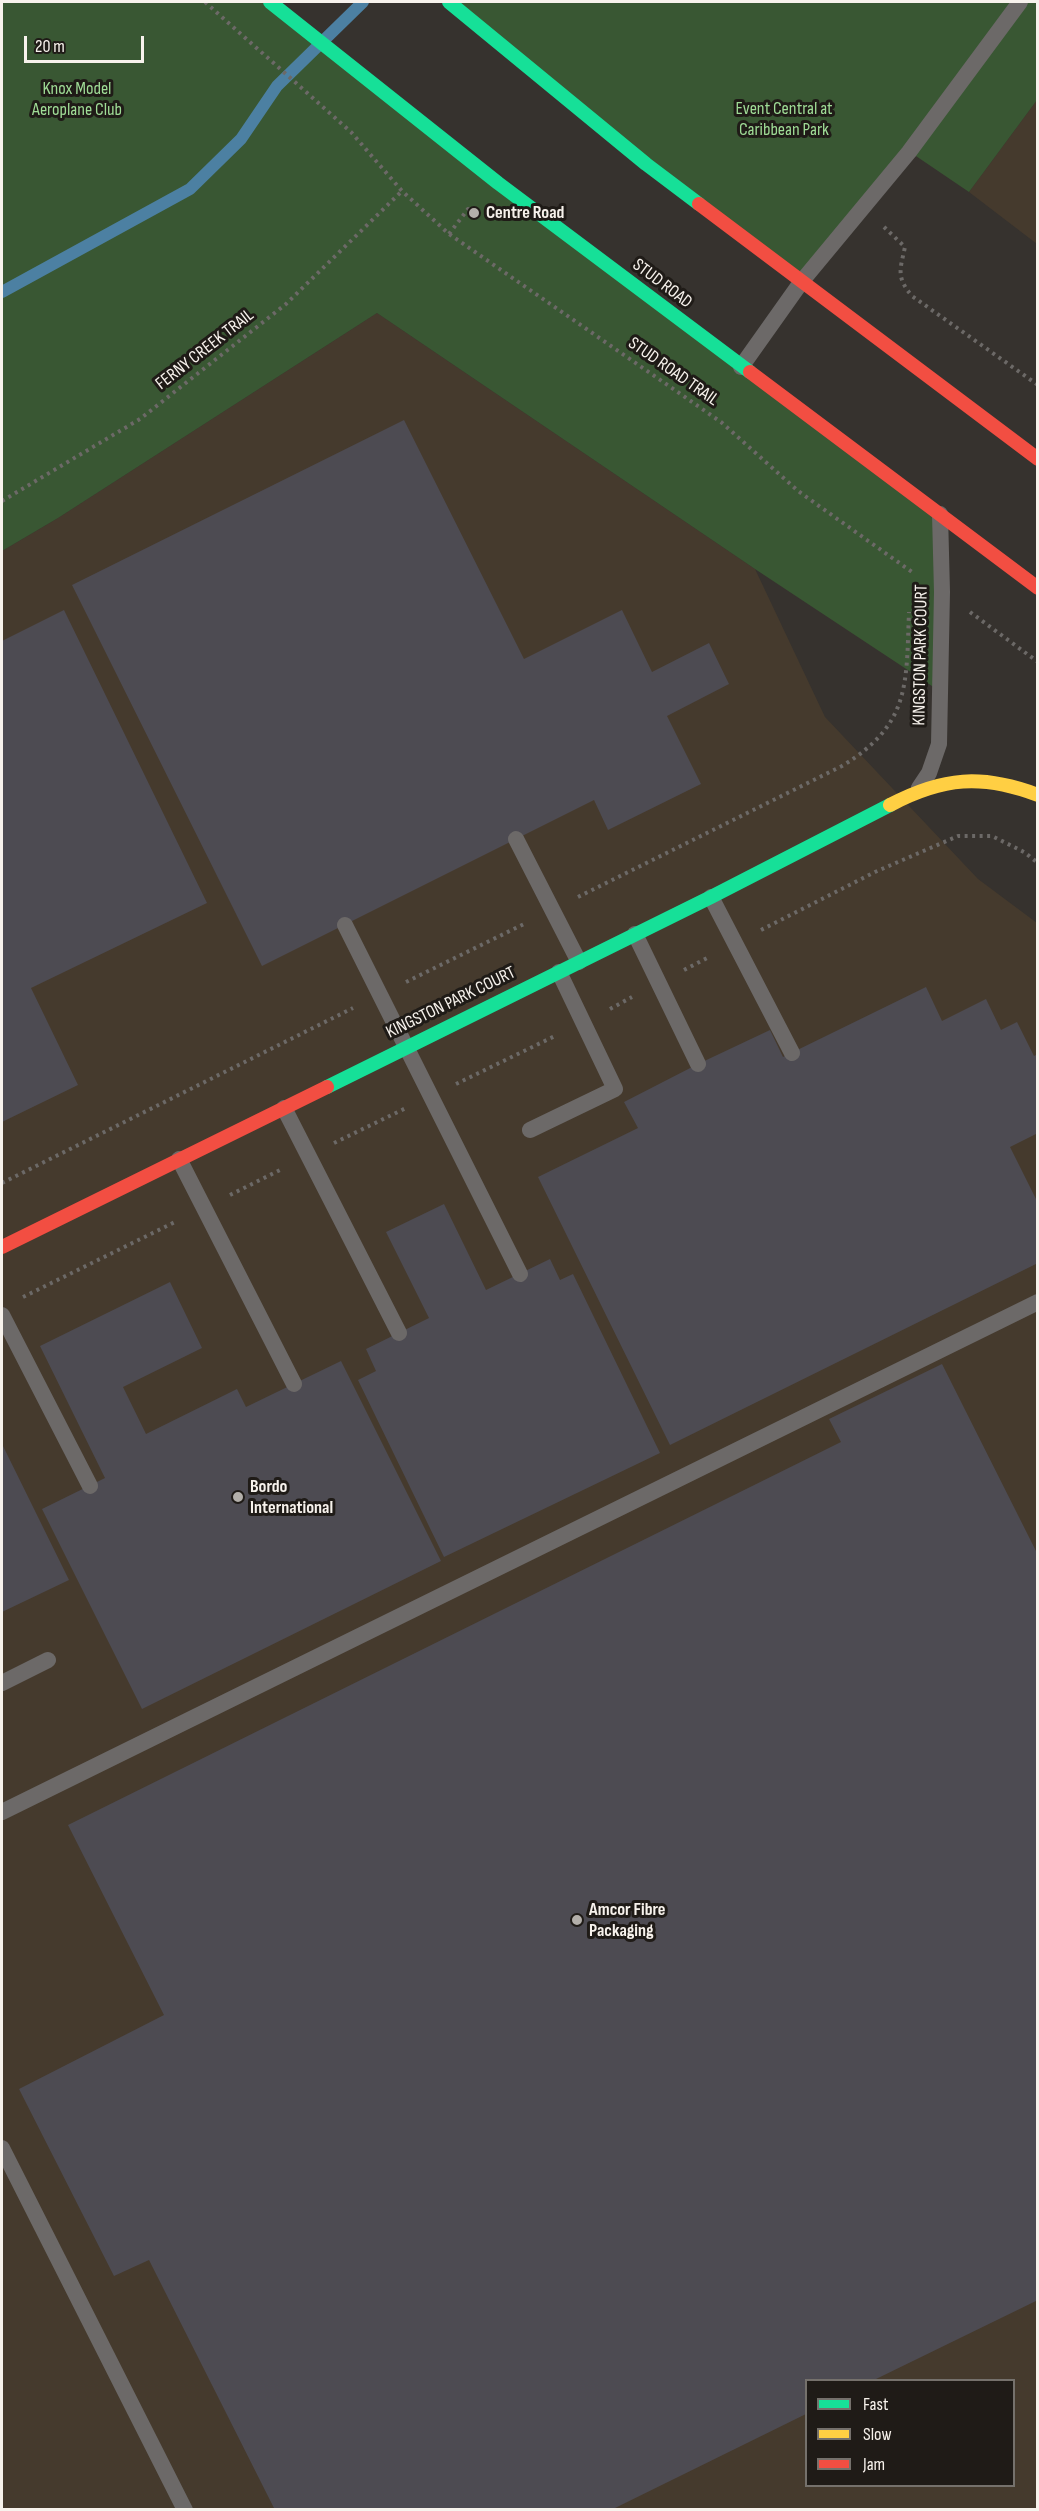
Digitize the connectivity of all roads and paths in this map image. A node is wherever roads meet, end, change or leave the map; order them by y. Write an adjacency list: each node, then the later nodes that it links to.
1 (205, 2): 5 (path, STUD ROAD TRAIL)
2 (270, 2): 10 (main road, STUD ROAD)
3 (449, 2): 9 (main road)
4 (1020, 2): 6 (lane)
5 (402, 191): 8 (path, STUD ROAD TRAIL); 13 (path, FERNY CREEK TRAIL)
6 (862, 210): 9 (lane); 11 (path)
7 (474, 213): 8 (path)
8 (449, 234): 15 (path, STUD ROAD TRAIL)
9 (802, 281): 10 (lane); 12 (main road)
10 (741, 367): 14 (main road, STUD ROAD)
11 (1038, 385)
12 (1038, 459)
13 (2, 501)
14 (940, 514): 18 (main road, STUD ROAD); 22 (lane, KINGSTON PARK COURT)
15 (911, 572): 16 (path, STUD ROAD TRAIL); 17 (path)
16 (918, 577)
17 (910, 583)
18 (1038, 588)
19 (910, 606): 27 (path)
20 (968, 610): 21 (path)
21 (1038, 662)
22 (916, 791): 23 (main road, KINGSTON PARK COURT); 26 (main road, KINGSTON PARK COURT)
23 (1038, 795)
24 (516, 839): 27 (lane)
25 (1038, 863): 30 (path)
26 (711, 897): 29 (main road, KINGSTON PARK COURT); 30 (lane)
27 (552, 910): 31 (lane); 34 (path)
28 (345, 925): 34 (lane)
29 (635, 934): 31 (main road, KINGSTON PARK COURT); 33 (lane)
30 (735, 943): 33 (path); 37 (lane)
31 (579, 962): 32 (main road, KINGSTON PARK COURT)
32 (559, 972): 35 (lane); 36 (main road, KINGSTON PARK COURT)
33 (659, 984): 35 (path); 38 (lane)
34 (381, 995): 36 (lane); 44 (path)
35 (583, 1022): 39 (path); 41 (lane)
36 (407, 1046): 39 (lane); 40 (main road, KINGSTON PARK COURT)
37 (792, 1053)
38 (698, 1064)
39 (432, 1096): 42 (path); 47 (lane)
40 (284, 1108): 42 (lane); 43 (main road, KINGSTON PARK COURT)
41 (530, 1130)
42 (308, 1156): 45 (path); 50 (lane)
43 (180, 1159): 45 (lane); 46 (main road, KINGSTON PARK COURT)
44 (2, 1183)
45 (204, 1208): 49 (path); 51 (lane)
46 (2, 1247)
47 (520, 1274)
48 (1038, 1302): 55 (lane)
49 (7, 1309): 52 (lane)
50 (399, 1333)
51 (294, 1384)
52 (90, 1486)
53 (48, 1660): 54 (lane)
54 (2, 1683)
55 (2, 1812)
56 (2, 2148): 57 (lane)
57 (185, 2510)

